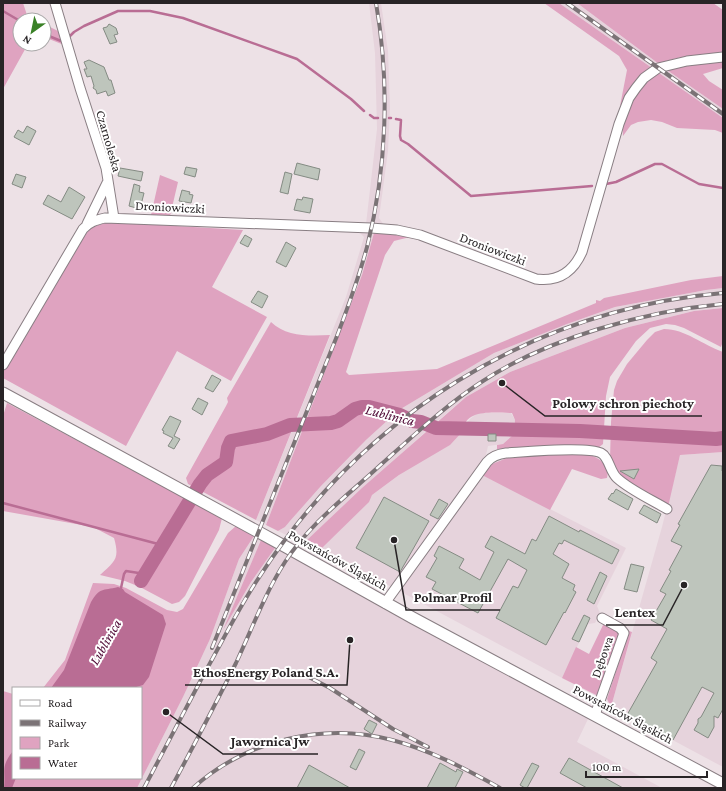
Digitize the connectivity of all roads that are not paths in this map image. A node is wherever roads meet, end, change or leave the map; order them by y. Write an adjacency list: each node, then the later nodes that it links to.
1 (55, 3): 3 (street, Czarnoleska)
2 (723, 57): 4 (street, Droniowiczki)
3 (107, 183): 4 (street, Czarnoleska); 5 (street)
4 (114, 218): 5 (street)
5 (87, 224): 6 (street)
6 (3, 365)
7 (3, 393): 9 (main road, Powstańców Śląskich)
8 (667, 509): 9 (street)
9 (385, 602): 11 (main road, Powstańców Śląskich)
10 (602, 618): 11 (street, Dębowa)
11 (595, 715): 12 (main road, Powstańców Śląskich)
12 (723, 784)

